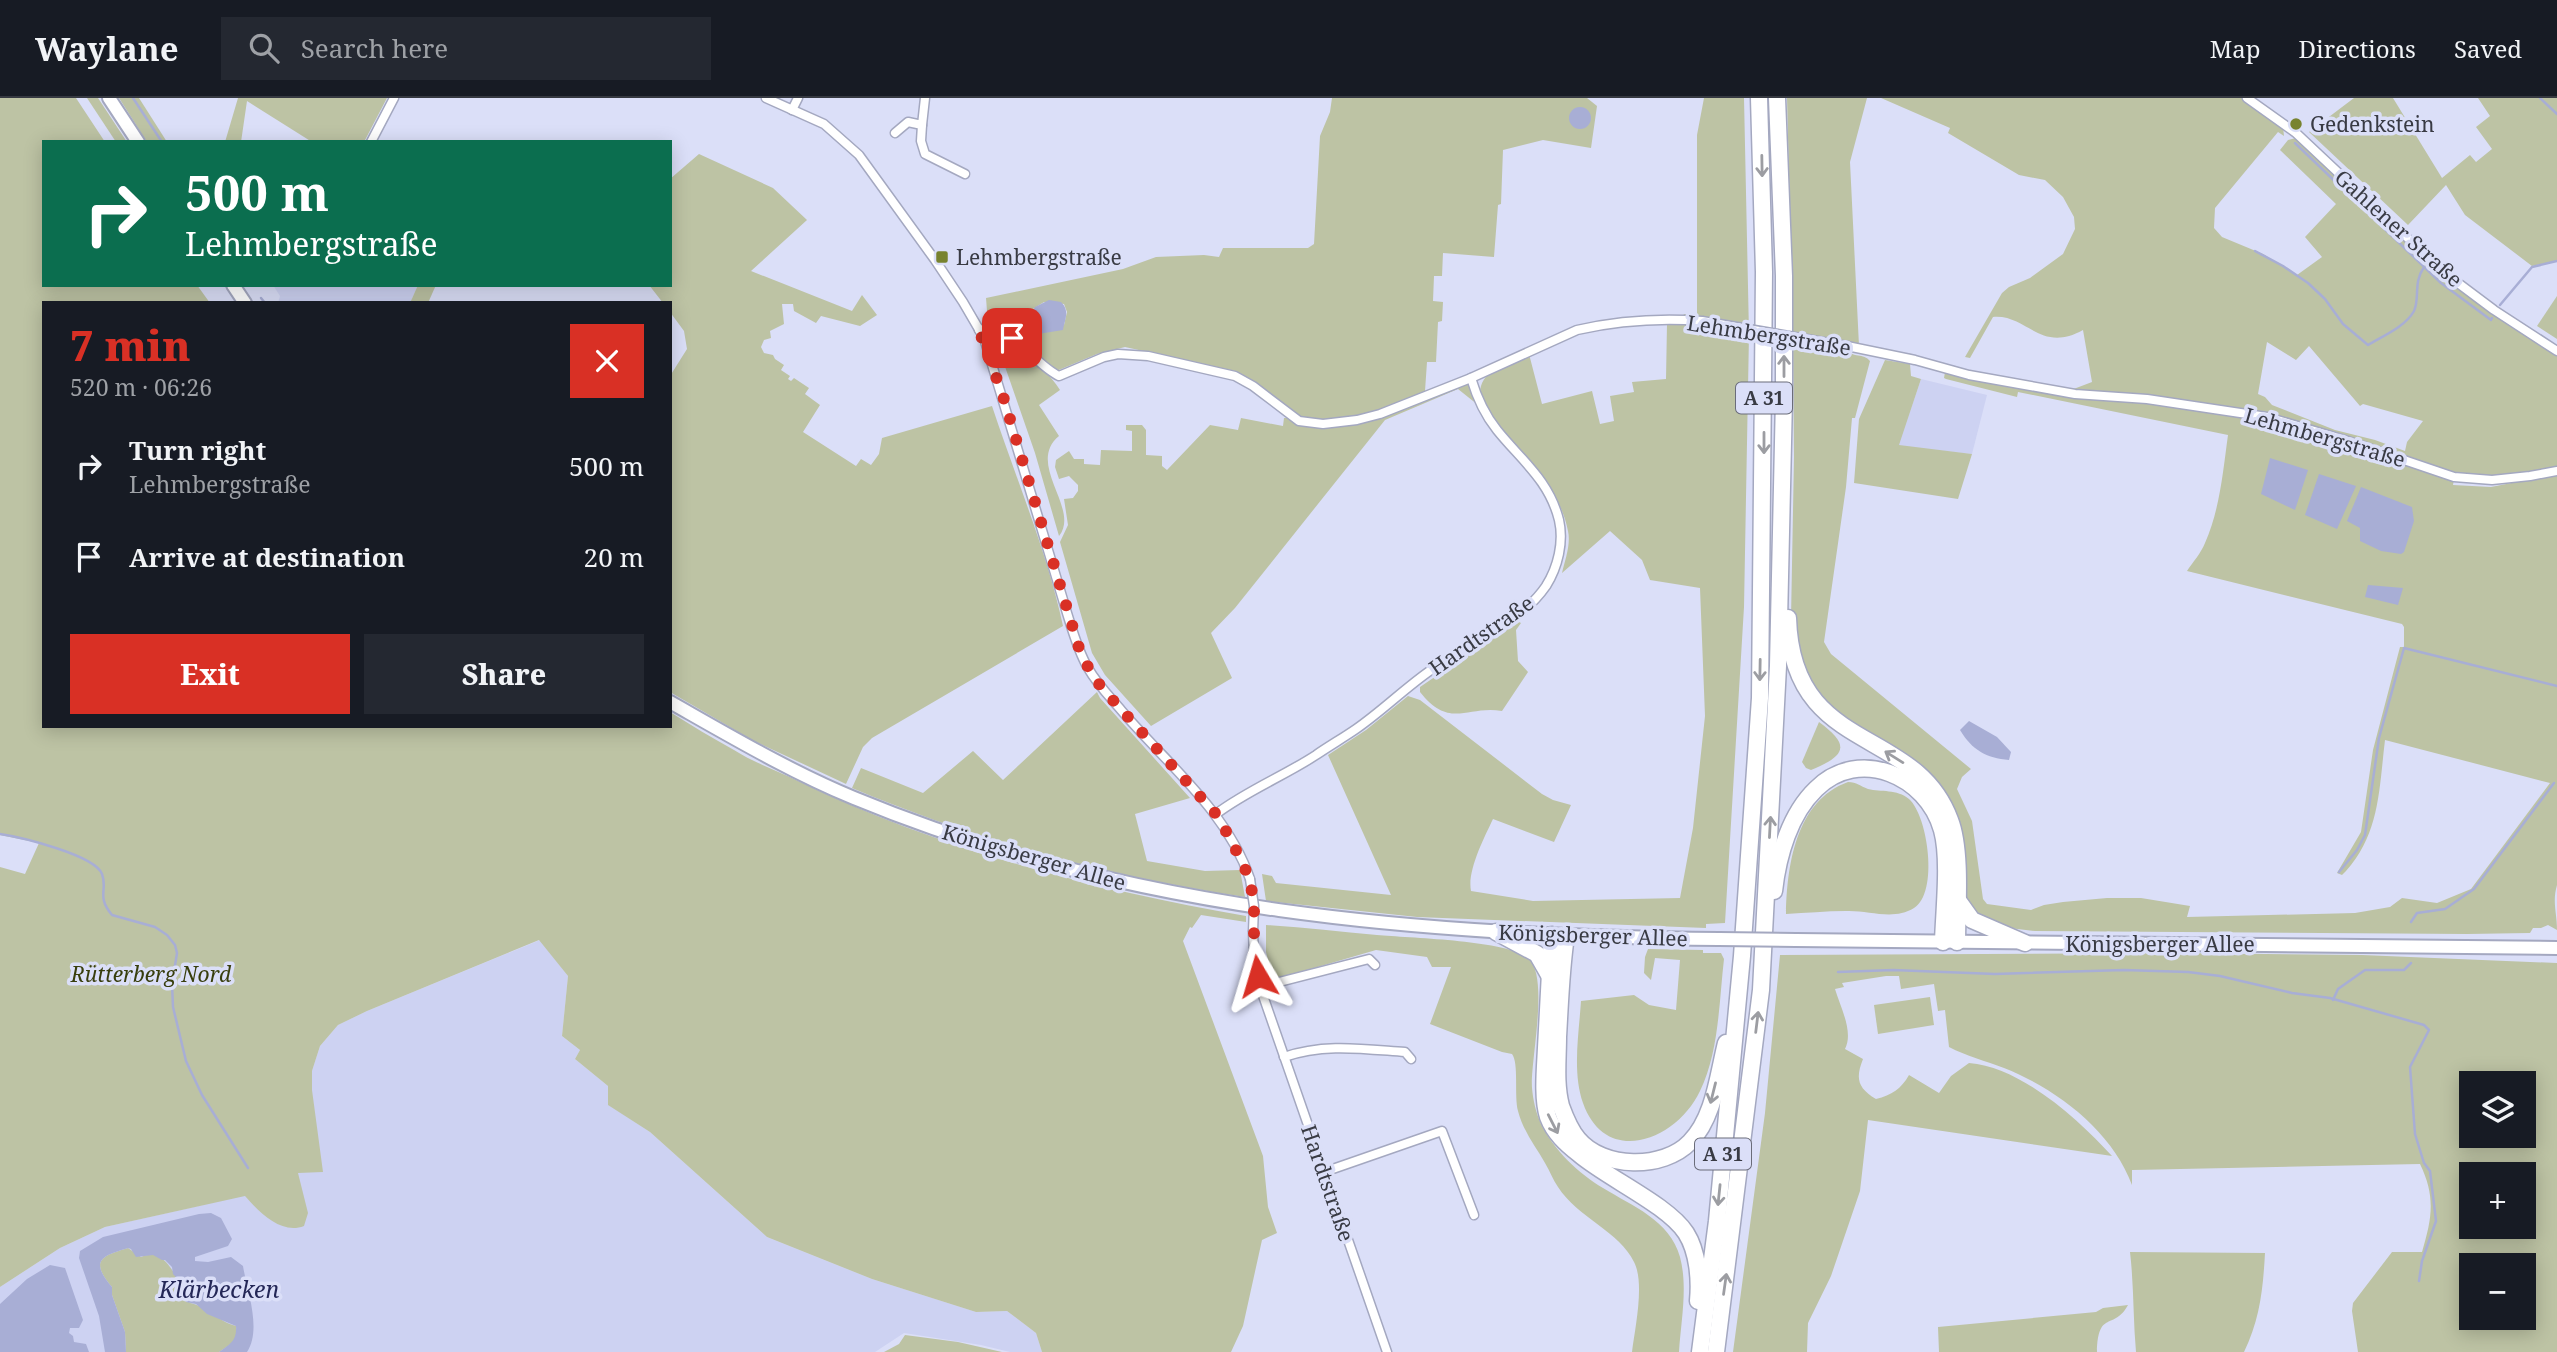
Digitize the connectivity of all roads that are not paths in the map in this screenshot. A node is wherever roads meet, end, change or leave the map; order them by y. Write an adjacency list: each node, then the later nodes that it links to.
1 (109, 98): 12 (main road)
2 (394, 98): 13 (street)
3 (766, 98): 9 (street, Hardtstraße)
4 (798, 98): 9 (street)
5 (925, 98): 10 (street)
6 (1759, 98): 28 (highway, A 31, one-way to 28)
7 (1776, 98): 19 (highway, A 31, one-way to 7)
8 (2247, 98): 16 (street, Gahlener Straße)
9 (792, 110): 15 (street, Hardtstraße)
10 (922, 125): 11 (street); 14 (street)
11 (895, 133)
12 (137, 140)
13 (372, 140)
14 (965, 174)
15 (979, 330): 17 (street, Lehmbergstraße); 21 (street, Hardtstraße)
16 (2557, 351)
17 (1471, 378): 18 (street, Lehmbergstraße, bridge); 21 (street, Hardtstraße)
18 (2557, 471)
19 (1783, 483): 22 (highway, one-way to 19); 32 (highway, A 31, one-way to 19)
20 (672, 703): 23 (main road, Königsberger Allee)
21 (1216, 814): 31 (street, Hardtstraße, bridge)
22 (1956, 899): 25 (highway); 26 (highway)
23 (1496, 932): 24 (main road, Königsberger Allee); 30 (highway)
24 (1559, 935): 25 (main road, Königsberger Allee, bridge); 28 (highway, one-way to 24); 30 (highway)
25 (1950, 942): 26 (main road, Königsberger Allee); 32 (highway)
26 (2025, 943): 27 (main road, Königsberger Allee)
27 (2557, 948)
28 (1742, 956): 39 (highway, A 31, one-way to 39)
29 (1375, 965): 31 (street)
30 (1550, 976): 38 (highway, one-way to 38)
31 (1261, 987): 33 (street, Hardtstraße)
32 (1761, 990): 40 (highway, A 31, one-way to 32)
33 (1284, 1057): 34 (street); 35 (street, Hardtstraße)
34 (1411, 1059)
35 (1324, 1172): 36 (street); 37 (street, Hardtstraße)
36 (1474, 1215)
37 (1387, 1352)
38 (1693, 1352)
39 (1700, 1352)
40 (1716, 1352)

